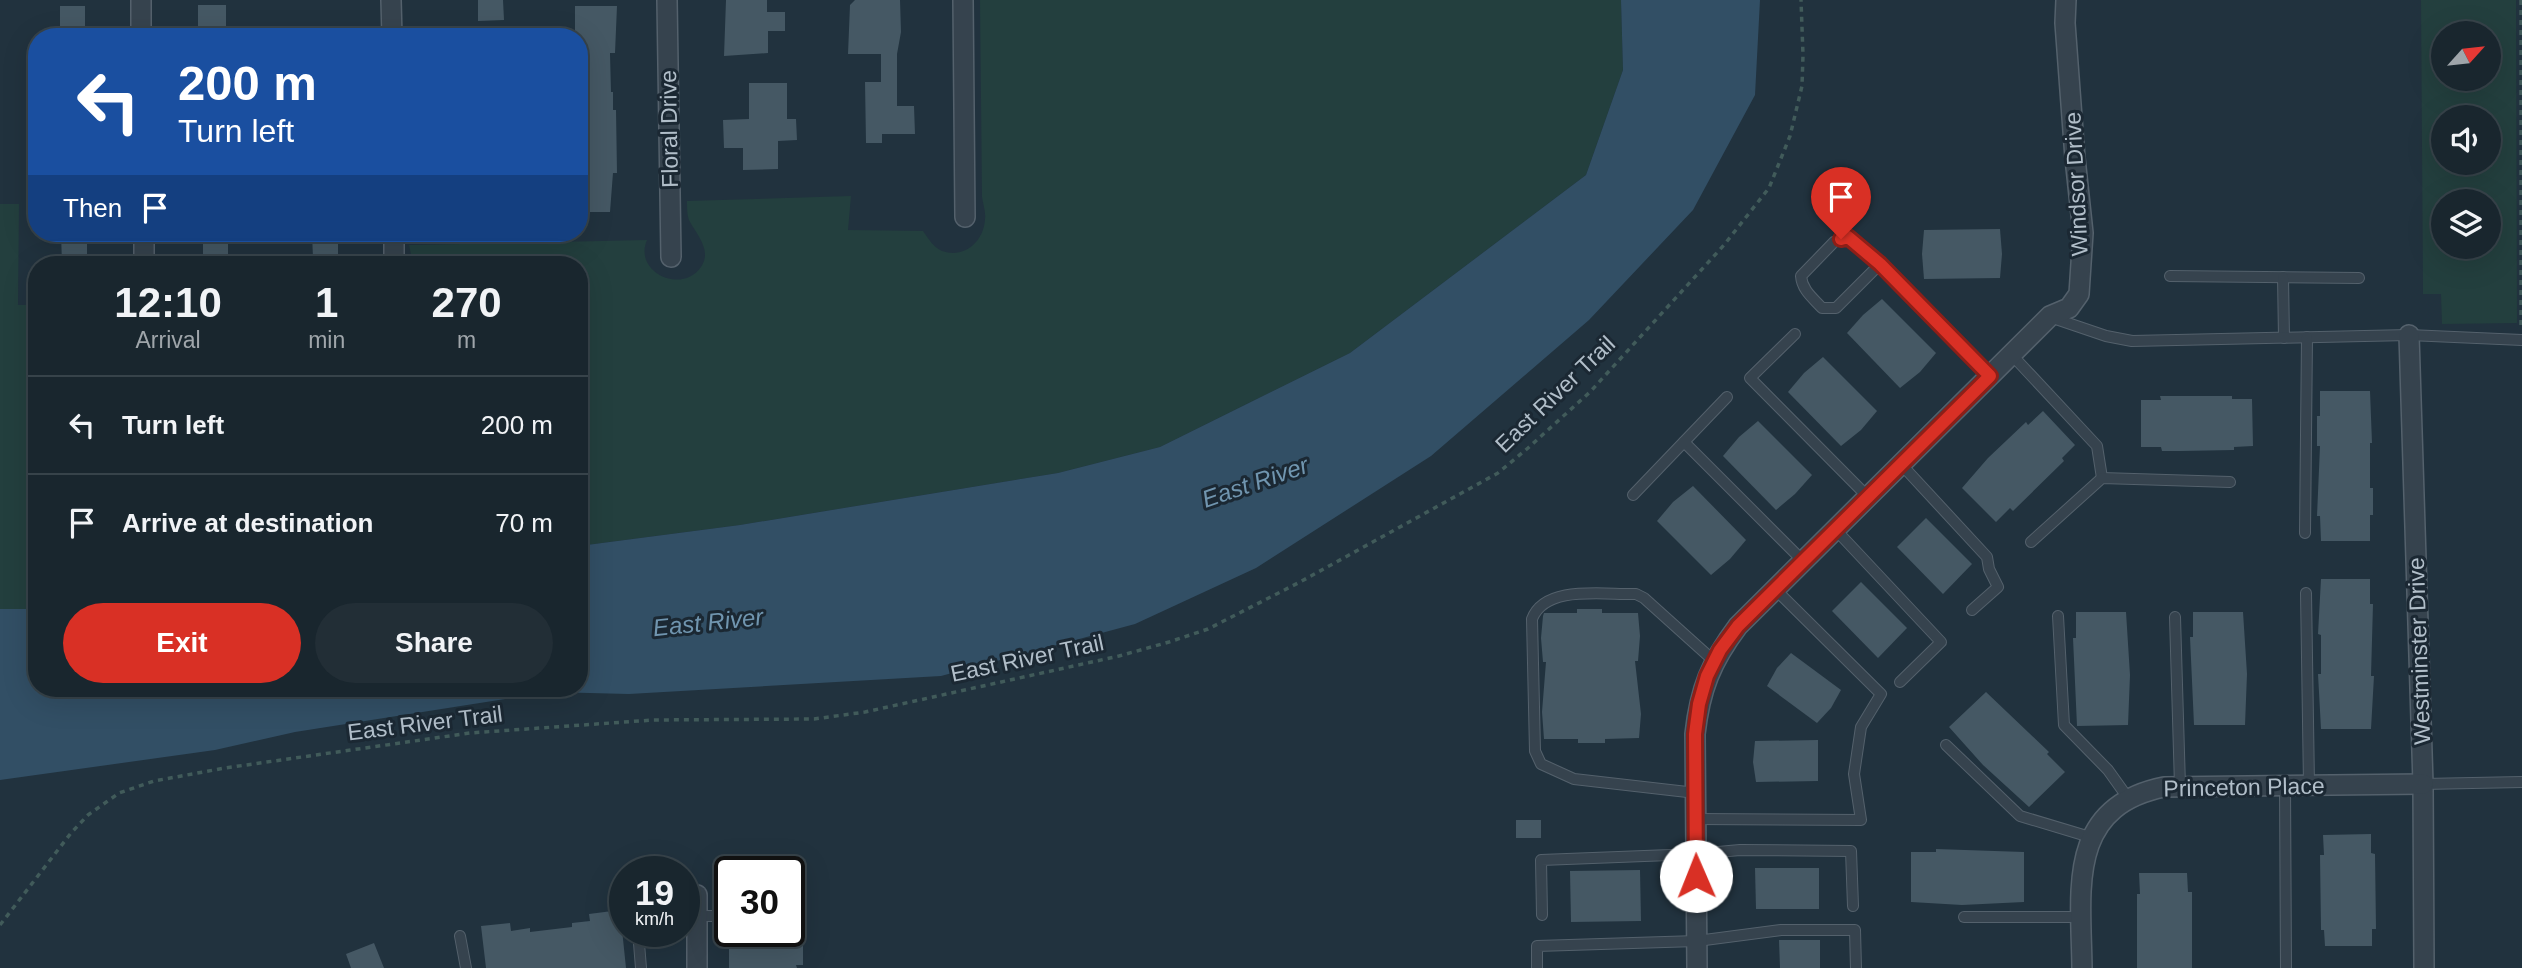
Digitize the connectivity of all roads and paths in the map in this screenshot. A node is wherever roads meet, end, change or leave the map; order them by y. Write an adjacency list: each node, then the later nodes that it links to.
1 (141, 0): 8 (street)
2 (391, 0): 9 (street)
3 (667, 0): 11 (street, Floral Drive)
4 (963, 0): 10 (street)
5 (1801, 0): 57 (path, East River Trail)
6 (2066, 0): 16 (street, Windsor Drive)
7 (2521, 0): 21 (path)
8 (141, 28)
9 (392, 28)
10 (965, 216)
11 (671, 257)
12 (1880, 264): 12 (lane); 23 (lane)
13 (2170, 276): 14 (lane)
14 (2283, 277): 15 (lane); 20 (lane)
15 (2359, 278)
16 (2050, 316): 20 (lane); 22 (street, Windsor Drive)
17 (1795, 334): 30 (lane)
18 (2409, 335): 19 (lane); 21 (lane); 44 (street, Westminster Drive)
19 (2307, 337): 20 (lane); 32 (lane)
20 (2284, 338)
21 (2522, 340)
22 (2012, 355): 23 (street, Windsor Drive); 27 (lane)
23 (1990, 376): 26 (street, Windsor Drive)
24 (1727, 397): 25 (lane)
25 (1684, 442): 29 (lane); 34 (lane)
26 (1901, 464): 30 (street, Windsor Drive); 37 (lane)
27 (2102, 478): 28 (lane); 33 (lane)
28 (2230, 482)
29 (1633, 495)
30 (1868, 497): 31 (street, Windsor Drive)
31 (1835, 529): 34 (street, Windsor Drive); 41 (lane)
32 (2305, 533)
33 (2031, 542)
34 (1803, 561): 35 (street, Windsor Drive)
35 (1775, 589): 40 (street, Windsor Drive); 50 (lane)
36 (2306, 593): 46 (lane)
37 (1972, 610)
38 (2058, 616): 49 (lane)
39 (2175, 617): 47 (lane)
40 (1714, 661): 48 (street, Windsor Drive); 48 (lane)
41 (1900, 682)
42 (1945, 745): 51 (lane)
43 (2522, 782): 44 (lane)
44 (2423, 784): 46 (street, Princeton Place); 70 (street, Westminster Drive)
45 (2285, 785): 46 (street, Princeton Place); 47 (street, Princeton Place); 69 (lane)
46 (2309, 785)
47 (2180, 786): 49 (street, Princeton Place)
48 (1696, 793): 50 (street, Windsor Drive)
49 (2128, 798): 51 (street, Princeton Place)
50 (1696, 820): 52 (street, Windsor Drive)
51 (2090, 837): 56 (street, Princeton Place)
52 (1696, 854): 53 (lane); 54 (lane); 59 (street, Windsor Drive)
53 (1853, 906)
54 (1542, 915)
55 (1964, 917): 56 (lane)
56 (2081, 917): 68 (street, Princeton Place)
57 (0, 925)
58 (460, 936): 62 (lane)
59 (1697, 941): 65 (lane); 66 (street, Windsor Drive); 67 (lane)
60 (639, 947): 63 (lane)
61 (697, 947): 64 (street)
62 (466, 968)
63 (641, 968)
64 (697, 968)
65 (1537, 968)
66 (1697, 968)
67 (1856, 968)
68 (2082, 968)
69 (2286, 968)
70 (2424, 968)

